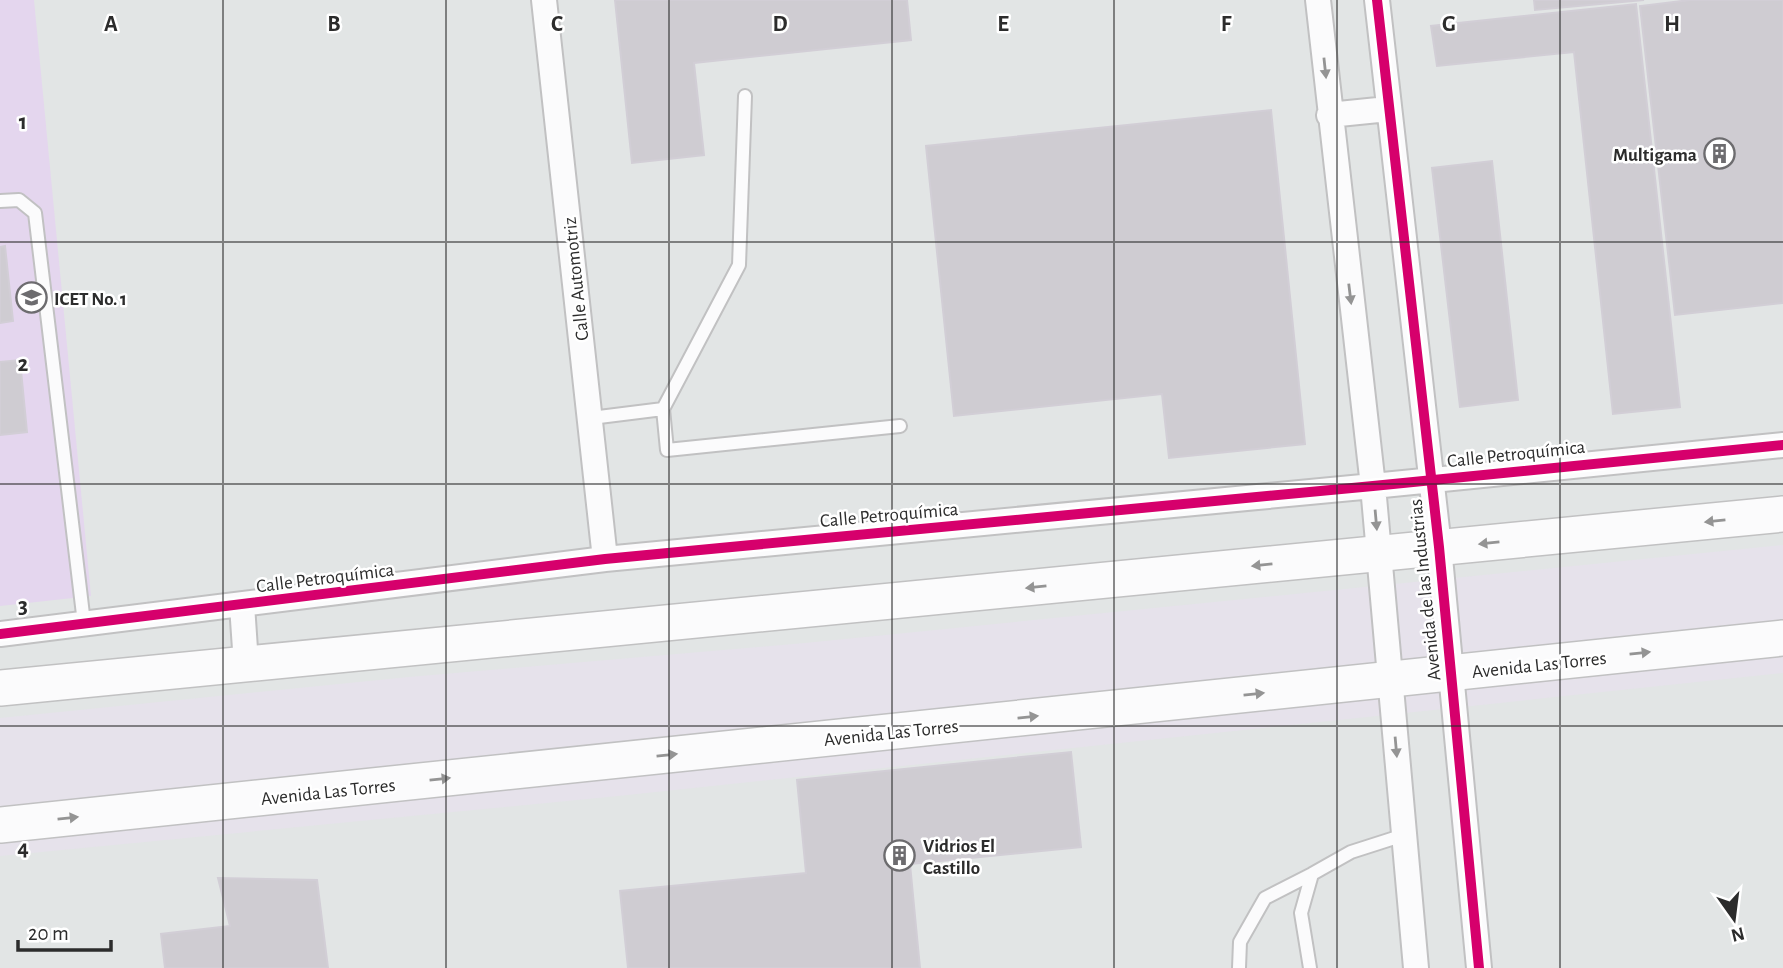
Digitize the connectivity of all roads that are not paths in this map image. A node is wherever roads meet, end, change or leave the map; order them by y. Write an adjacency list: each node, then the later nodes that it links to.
1 (544, 0): 9 (street, Calle Automotriz)
2 (1318, 0): 6 (street, Avenida de las Industrias, one-way to 6)
3 (1377, 0): 5 (street, Avenida de las Industrias)
4 (745, 96): 8 (lane)
5 (1388, 109): 6 (street); 12 (street, Avenida de las Industrias)
6 (1329, 115): 13 (street, Avenida de las Industrias, one-way to 13)
7 (0, 201): 19 (lane)
8 (663, 409): 9 (lane); 10 (lane)
9 (591, 418): 17 (street, Calle Automotriz)
10 (900, 426)
11 (1783, 445): 12 (street, Calle Petroquímica)
12 (1429, 479): 13 (street, Calle Petroquímica); 15 (street, Avenida de las Industrias)
13 (1373, 486): 16 (street, Avenida de las Industrias, one-way to 16); 17 (street, Calle Petroquímica)
14 (1783, 514): 15 (main road, one-way to 15)
15 (1439, 547): 16 (main road); 23 (street, Avenida de las Industrias)
16 (1379, 553): 22 (main road, one-way to 22); 24 (street, Avenida de las Industrias)
17 (605, 559): 18 (street, Calle Petroquímica)
18 (242, 605): 19 (street, Calle Petroquímica); 22 (street)
19 (84, 623): 20 (street, Calle Petroquímica)
20 (0, 635)
21 (1783, 638): 23 (main road, Avenida Las Torres, one-way to 21)
22 (246, 664): 25 (main road)
23 (1450, 674): 24 (main road, Avenida Las Torres); 32 (street, Avenida de las Industrias)
24 (1390, 680): 26 (main road, Avenida Las Torres, one-way to 24); 27 (street, Avenida de las Industrias, one-way to 27)
25 (0, 688)
26 (0, 825)
27 (1404, 835): 28 (lane); 31 (street, Avenida de las Industrias)
28 (1312, 874): 29 (lane); 30 (lane)
29 (1239, 968)
30 (1310, 968)
31 (1416, 968)
32 (1479, 968)

